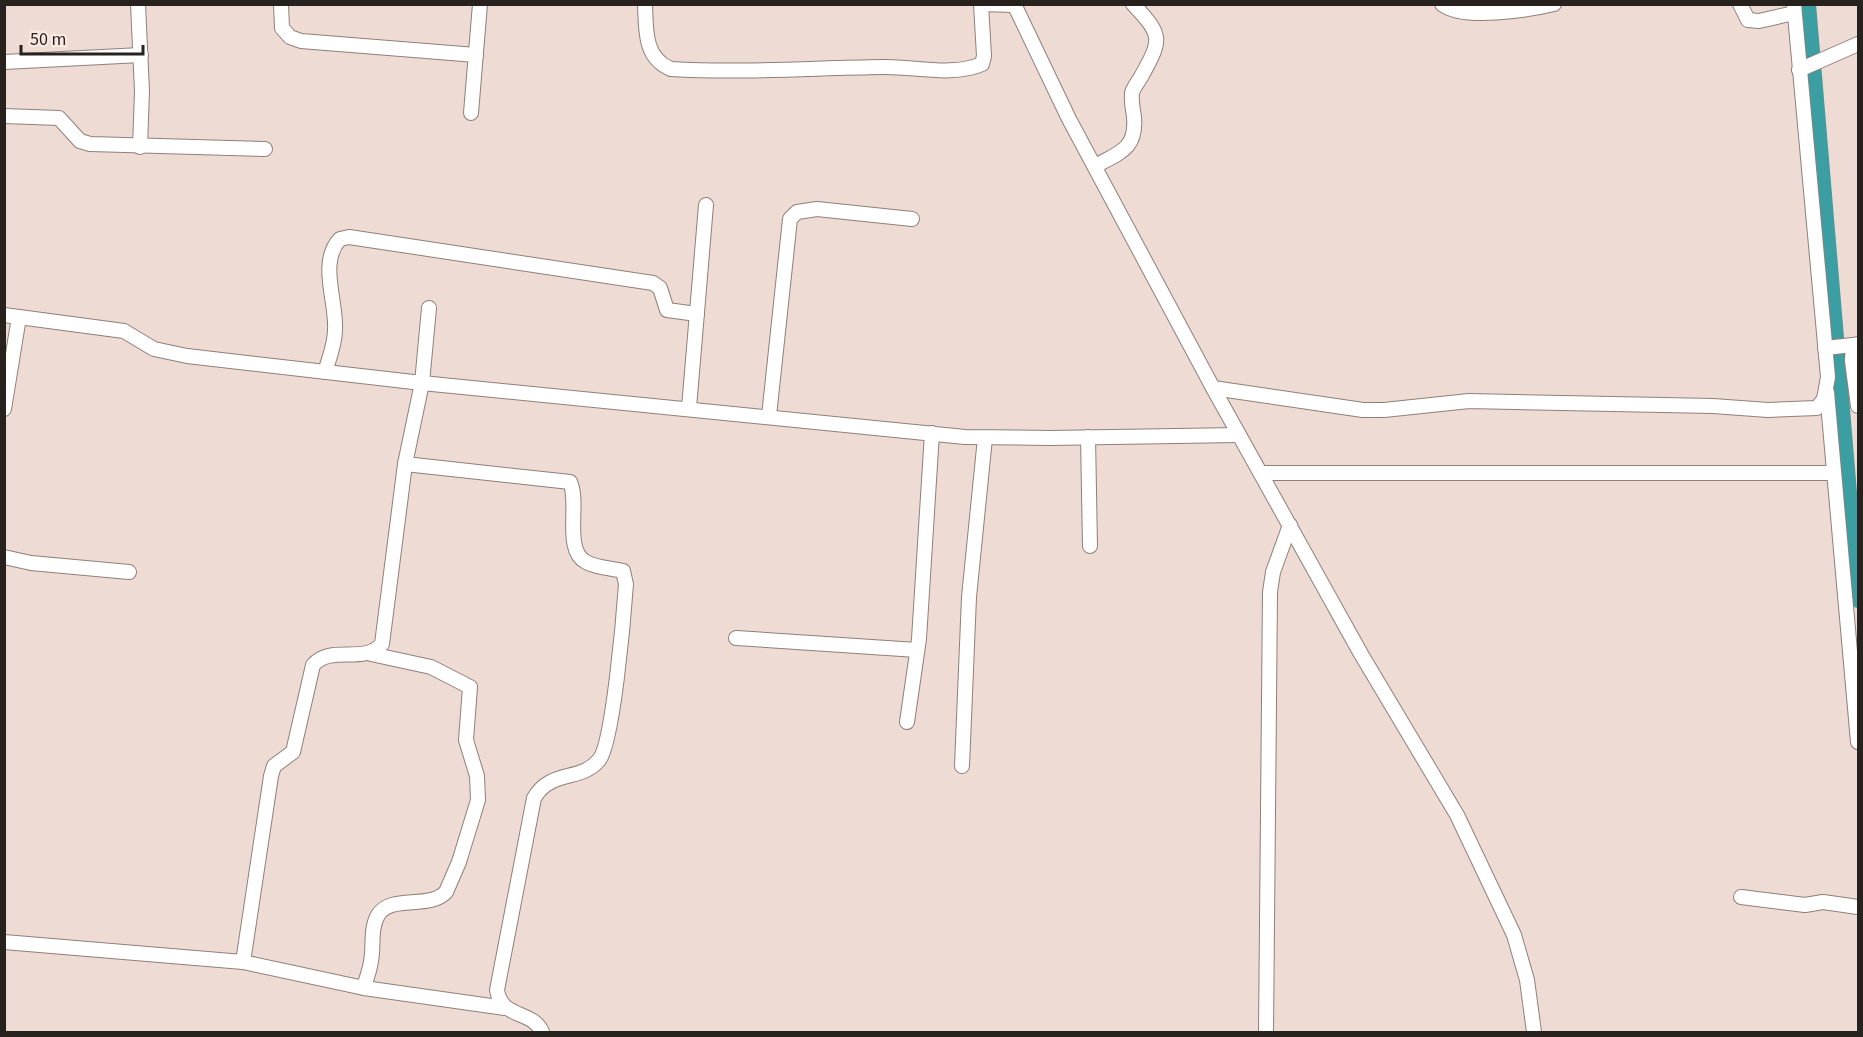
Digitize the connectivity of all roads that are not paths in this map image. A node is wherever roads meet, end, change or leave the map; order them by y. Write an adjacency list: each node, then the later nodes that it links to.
1 (138, 4): 13 (street)
2 (280, 4): 14 (street)
3 (480, 4): 14 (street)
4 (645, 4): 5 (street)
5 (981, 4): 10 (street)
6 (1133, 4): 21 (street)
7 (1442, 4): 8 (street)
8 (1554, 4)
9 (1740, 4): 11 (street)
10 (1014, 5): 21 (street)
11 (1794, 9): 16 (street)
12 (1858, 44): 16 (street)
13 (141, 55): 15 (street); 19 (street)
14 (476, 55): 17 (street)
15 (4, 62)
16 (1799, 70): 29 (street)
17 (471, 113)
18 (4, 116): 19 (street)
19 (140, 147): 20 (street)
20 (266, 149)
21 (1095, 166): 32 (street)
22 (706, 205): 25 (street)
23 (912, 219): 37 (street)
24 (429, 308): 31 (street)
25 (697, 314): 30 (street); 35 (street)
26 (4, 315): 27 (street)
27 (19, 317): 30 (street); 36 (street)
28 (1856, 344): 29 (street); 34 (street)
29 (1825, 348): 33 (street)
30 (325, 372): 31 (street)
31 (422, 383): 35 (street); 42 (street)
32 (1213, 388): 33 (street); 39 (street)
33 (1827, 390): 44 (street)
34 (1858, 406)
35 (689, 408): 37 (street)
36 (4, 409)
37 (770, 416): 38 (street)
38 (932, 433): 41 (street); 50 (street)
39 (1239, 435): 40 (street); 43 (street)
40 (1088, 437): 41 (street); 46 (street)
41 (985, 438): 54 (street)
42 (405, 464): 51 (street); 60 (street)
43 (1261, 473): 44 (street); 45 (street)
44 (1834, 473): 53 (street)
45 (1290, 525): 62 (street); 63 (street)
46 (1090, 546)
47 (4, 557): 48 (street)
48 (129, 572)
49 (736, 638): 50 (street)
50 (917, 650): 52 (street)
51 (371, 654): 58 (street); 59 (street)
52 (907, 722)
53 (1858, 742)
54 (962, 766)
55 (1741, 897): 56 (street)
56 (1858, 907)
57 (4, 942): 58 (street)
58 (243, 962): 59 (street)
59 (364, 988): 60 (street)
60 (505, 1008): 61 (street)
61 (542, 1032)
62 (1266, 1032)
63 (1534, 1032)

